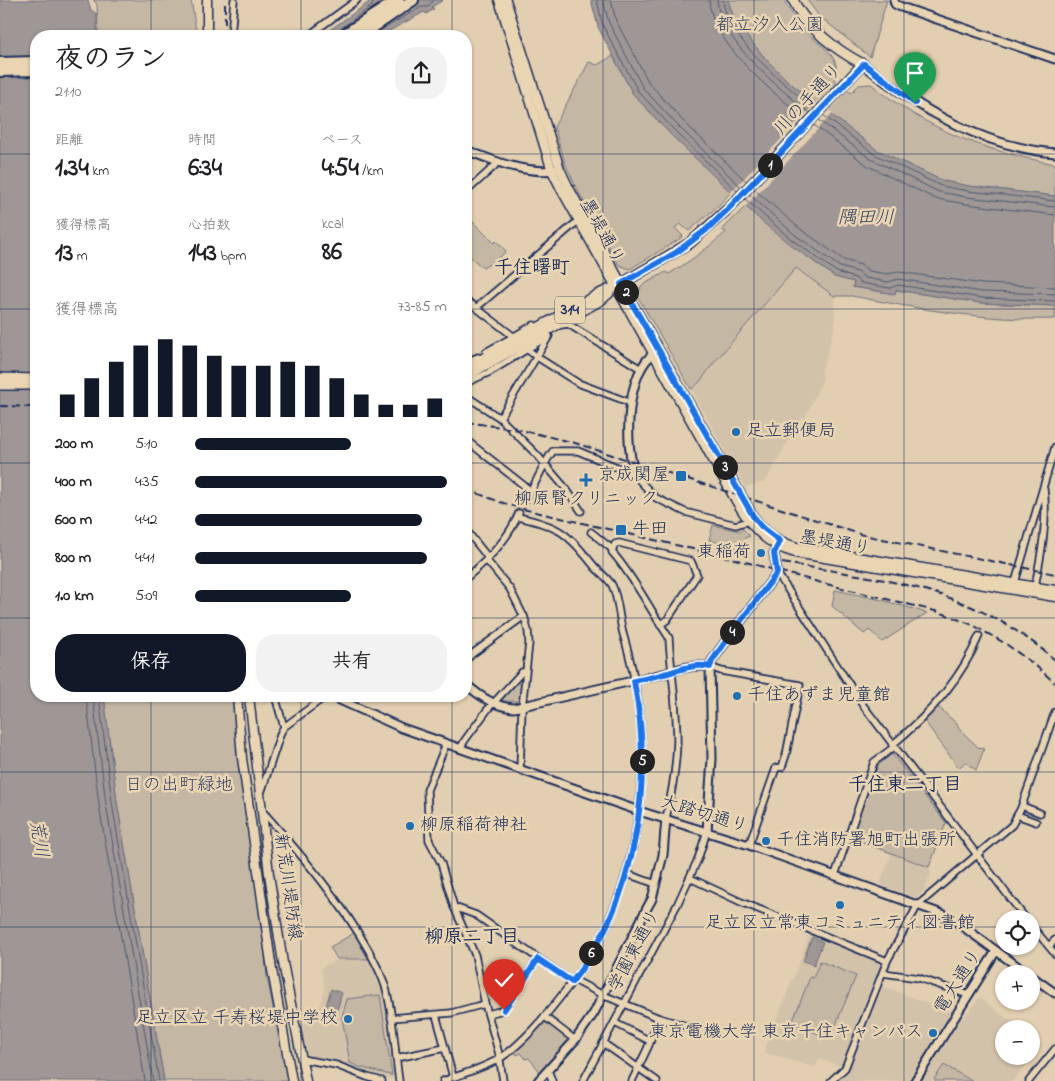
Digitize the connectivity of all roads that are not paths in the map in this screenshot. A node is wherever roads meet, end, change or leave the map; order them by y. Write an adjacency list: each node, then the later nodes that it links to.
1 (207, 0): 11 (main road)
2 (234, 0): 12 (street)
3 (357, 0): 13 (street)
4 (398, 0): 14 (highway)
5 (414, 0): 15 (highway)
6 (499, 0): 25 (main road, 墨堤通り)
7 (506, 0): 25 (main road, 墨堤通り)
8 (793, 0): 19 (main road, 川の手通り)
9 (800, 0): 19 (main road, 川の手通り)
10 (894, 0): 16 (street)
11 (207, 30)
12 (232, 30)
13 (316, 30)
14 (351, 30)
15 (369, 30)
16 (1055, 60)
17 (30, 62): 18 (highway)
18 (0, 63)
19 (864, 64): 23 (street); 28 (main road, 川の手通り / 314)
20 (30, 70): 21 (highway)
21 (0, 71)
22 (472, 152): 24 (street)
23 (1055, 153)
24 (499, 162): 25 (street); 26 (street)
25 (556, 170): 27 (main road, 墨堤通り); 28 (main road, 墨堤通り)
26 (472, 187)
27 (578, 221): 28 (main road, 墨堤通り); 30 (street)
28 (618, 286): 31 (main road, 川の手通り / 314); 35 (main road, 墨堤通り)
29 (472, 304): 30 (street)
30 (477, 307): 32 (street)
31 (556, 322): 32 (street); 33 (street); 34 (main road, 川の手通り / 314); 39 (street)
32 (513, 336): 37 (street)
33 (549, 336): 34 (street); 36 (street)
34 (528, 342): 36 (street); 38 (main road, 川の手通り / 314); 40 (main road, 川の手通り / 314); 43 (street)
35 (656, 352): 39 (street); 57 (main road, 墨堤通り); 60 (main road, 墨堤通り)
36 (537, 357): 47 (street); 48 (street)
37 (472, 359)
38 (472, 365)
39 (641, 369): 47 (street)
40 (472, 373)
41 (0, 378): 42 (main road)
42 (30, 379)
43 (472, 380)
44 (0, 385): 45 (main road)
45 (30, 385)
46 (472, 400): 48 (street)
47 (631, 403): 52 (street)
48 (500, 418): 51 (street)
49 (472, 445): 54 (street)
50 (1055, 448): 53 (street)
51 (544, 463): 52 (street); 54 (street); 56 (street)
52 (636, 475): 57 (street)
53 (1044, 487): 65 (street); 66 (street)
54 (531, 491): 55 (street)
55 (524, 500)
56 (581, 511)
57 (748, 521): 60 (main road, 墨堤通り)
58 (592, 532): 61 (street)
59 (472, 538): 62 (street)
60 (778, 544): 64 (street); 66 (main road, 墨堤通り)
61 (612, 549): 70 (street); 70 (street)
62 (488, 559): 63 (street); 69 (street); 76 (street)
63 (472, 573)
64 (777, 573): 73 (street); 88 (street)
65 (1035, 586): 66 (main road, 墨堤通り); 67 (main road, 墨堤通り)
66 (1014, 587): 68 (main road, 墨堤通り)
67 (1055, 590)
68 (1055, 597)
69 (524, 616): 72 (street); 75 (street)
70 (660, 624): 74 (street)
71 (979, 636): 88 (street)
72 (472, 654)
73 (710, 667): 74 (street); 99 (street); 100 (street)
74 (672, 671): 76 (street); 97 (street)
75 (525, 672): 83 (street); 84 (street)
76 (634, 681): 84 (street); 93 (street)
77 (472, 689): 83 (street)
78 (237, 702): 145 (main road, 新荒川堤防線)
79 (250, 702): 91 (main road, 新荒川堤防線)
80 (277, 702): 86 (street)
81 (318, 702): 86 (street)
82 (344, 702): 87 (street, 大踏切通り)
83 (493, 702): 84 (street); 89 (street)
84 (522, 708): 90 (street)
85 (1055, 712): 92 (street)
86 (284, 727): 91 (street)
87 (446, 744): 89 (street, 大踏切通り); 107 (street)
88 (893, 746): 101 (street); 103 (street)
89 (460, 749): 90 (street, 大踏切通り)
90 (520, 770): 93 (street, 大踏切通り)
91 (259, 791): 95 (main road, 新荒川堤防線)
92 (1022, 806): 94 (street); 96 (street)
93 (639, 811): 97 (street, 大踏切通り); 102 (street)
94 (1040, 813)
95 (262, 814): 130 (street); 140 (main road, 新荒川堤防線)
96 (1017, 815): 98 (street); 101 (street)
97 (666, 818): 99 (street, 大踏切通り); 105 (street)
98 (1036, 822)
99 (707, 831): 100 (street, 大踏切通り); 104 (street, 学園東通り)
100 (749, 845): 103 (street, 大踏切通り)
101 (978, 855): 106 (street); 108 (street)
102 (627, 874): 105 (street); 120 (street)
103 (835, 875): 106 (street, 大踏切通り)
104 (690, 878): 117 (street); 126 (street, 学園東通り)
105 (656, 884): 123 (street)
106 (918, 905): 112 (street, 大踏切通り); 117 (street)
107 (454, 907): 116 (street); 125 (street)
108 (1019, 910)
109 (1040, 936): 111 (street)
110 (1055, 940): 111 (street)
111 (1049, 946): 114 (street)
112 (995, 950)
113 (995, 953): 124 (street, 電大通り)
114 (1055, 954)
115 (1002, 955): 118 (street, 大踏切通り)
116 (538, 959): 120 (street); 127 (street)
117 (887, 961): 119 (street)
118 (1016, 965)
119 (883, 973): 124 (street); 156 (street)
120 (573, 981): 123 (street); 129 (street)
121 (1040, 982): 122 (street, 大踏切通り)
122 (1055, 993)
123 (603, 995): 126 (street); 134 (street)
124 (968, 995): 157 (street, 電大通り)
125 (485, 1004): 127 (street); 128 (street)
126 (624, 1004): 131 (street); 132 (street, 学園東通り)
127 (488, 1014): 141 (street)
128 (436, 1015): 130 (street); 137 (street)
129 (544, 1017): 134 (street); 141 (street)
130 (391, 1018): 139 (street)
131 (659, 1018): 133 (street); 135 (street)
132 (615, 1023): 135 (street); 136 (street, 学園東通り)
133 (690, 1027)
134 (575, 1040): 143 (street)
135 (650, 1041): 142 (street)
136 (603, 1043): 142 (street); 153 (street, 学園東通り)
137 (445, 1048): 139 (street); 144 (street)
138 (1055, 1049): 158 (street)
139 (396, 1058): 148 (street)
140 (302, 1059): 146 (main road, 新荒川堤防線); 147 (street)
141 (499, 1059): 144 (street); 150 (street)
142 (638, 1068): 154 (street); 155 (street)
143 (548, 1070): 151 (street); 152 (street)
144 (453, 1077): 149 (street)
145 (292, 1081)
146 (306, 1081)
147 (382, 1081)
148 (399, 1081)
149 (443, 1081)
150 (503, 1081)
151 (538, 1081)
152 (552, 1081)
153 (583, 1081)
154 (632, 1081)
155 (656, 1081)
156 (831, 1081)
157 (915, 1081)
158 (1028, 1081)

